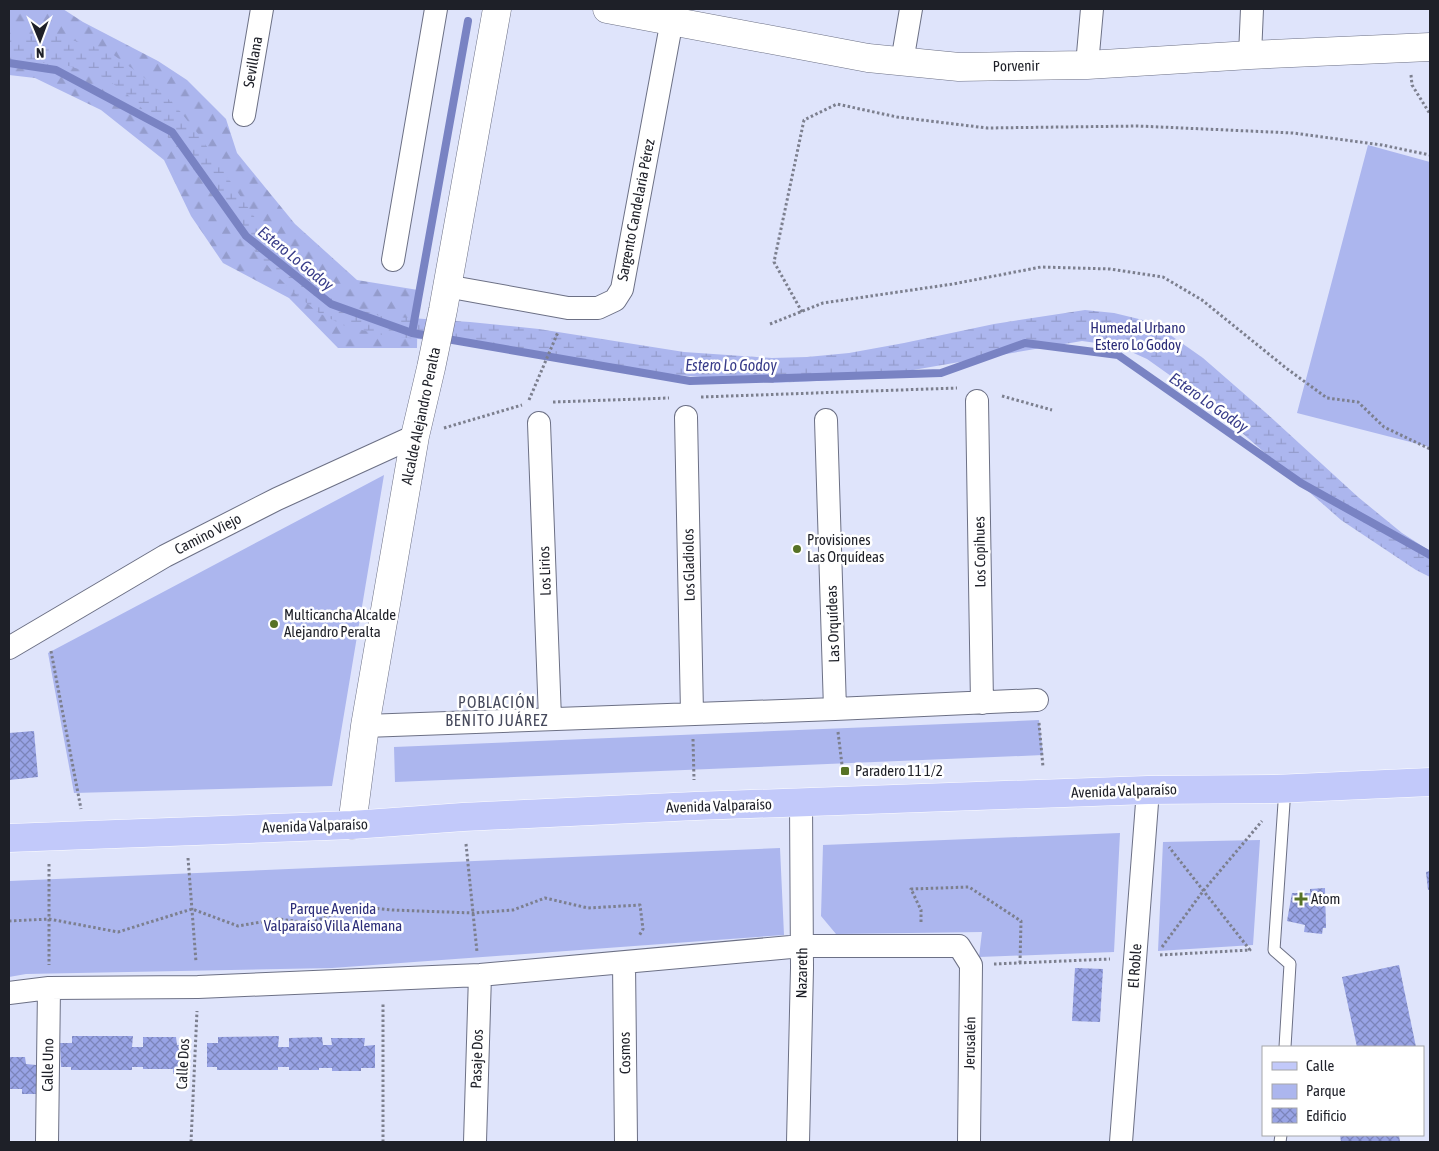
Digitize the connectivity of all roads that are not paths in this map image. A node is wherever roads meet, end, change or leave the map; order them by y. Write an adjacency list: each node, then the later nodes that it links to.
1 (262, 9): 13 (street, Sevillana)
2 (436, 9): 14 (street)
3 (497, 9): 15 (main road, Alcalde Alejandro Peralta)
4 (607, 9): 8 (main road, Porvenir)
5 (911, 9): 11 (street)
6 (1092, 9): 12 (street)
7 (1252, 9): 10 (street)
8 (673, 15): 11 (main road, Porvenir); 15 (street, Sargento Candelaria Pérez)
9 (1419, 47): 10 (main road, Porvenir)
10 (1250, 54): 12 (main road, Porvenir)
11 (902, 62): 12 (main road, Porvenir)
12 (1087, 65)
13 (244, 115)
14 (393, 260)
15 (445, 298): 20 (main road, Alcalde Alejandro Peralta)
16 (979, 395): 23 (street, Los Copihues)
17 (681, 408): 25 (street, Los Gladiolos)
18 (541, 409): 26 (street, Los Lirios)
19 (826, 420): 24 (street, Las Orquídeas)
20 (415, 436): 21 (street, Camino Viejo); 27 (main road, Alcalde Alejandro Peralta)
21 (9, 648)
22 (1038, 700): 23 (street)
23 (982, 703): 24 (street)
24 (836, 709): 25 (street)
25 (692, 713): 26 (street)
26 (550, 719): 27 (street)
27 (365, 726): 32 (main road, Alcalde Alejandro Peralta)
28 (1430, 782): 29 (main road, Avenida Valparaíso)
29 (1285, 788): 30 (main road, Avenida Valparaíso); 39 (lane)
30 (1148, 790): 31 (main road, Avenida Valparaíso); 45 (street, El Roble)
31 (801, 803): 32 (main road, Avenida Valparaíso); 34 (street, Nazareth)
32 (352, 825): 33 (main road, Avenida Valparaíso)
33 (9, 838)
34 (802, 946): 35 (street); 43 (street, Nazareth); 44 (street, Jerusalén)
35 (624, 963): 36 (street); 42 (street, Cosmos)
36 (480, 975): 37 (street); 41 (street, Pasaje Dos)
37 (49, 988): 38 (street); 40 (street, Calle Uno)
38 (9, 993)
39 (1286, 1046)
40 (47, 1142)
41 (475, 1142)
42 (626, 1142)
43 (798, 1142)
44 (969, 1142)
45 (1121, 1142)

